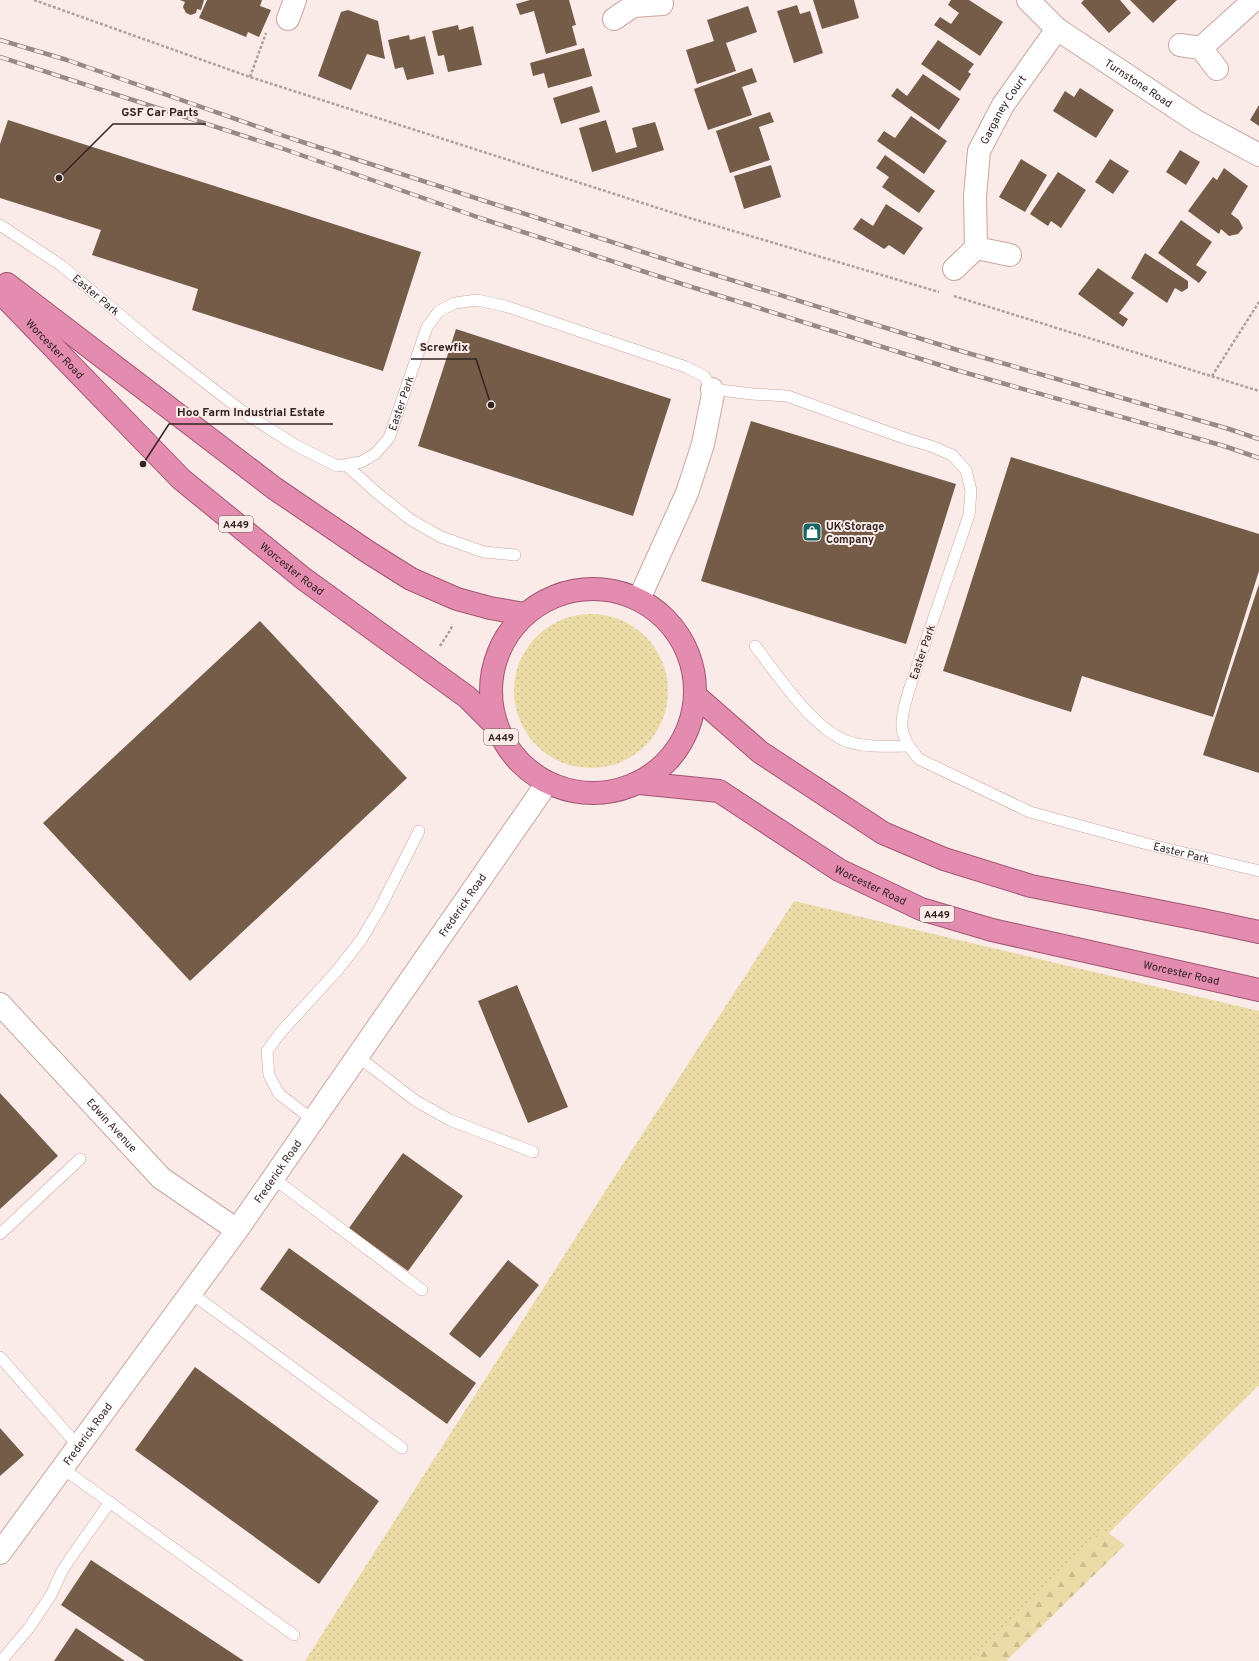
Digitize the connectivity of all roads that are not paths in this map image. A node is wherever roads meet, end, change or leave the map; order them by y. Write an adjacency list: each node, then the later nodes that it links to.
1 (1028, 0): 6 (street, Turnstone Road)
2 (1254, 0): 8 (street)
3 (632, 3): 4 (street); 5 (street)
4 (662, 4)
5 (614, 19)
6 (1057, 29): 10 (street, Turnstone Road); 12 (street, Garganey Court)
7 (1180, 45): 8 (street)
8 (1201, 48): 9 (street)
9 (1217, 69)
10 (1259, 154)
11 (0, 225): 18 (lane, Easter Park)
12 (976, 248): 13 (street); 14 (street)
13 (1010, 254)
14 (954, 268)
15 (0, 278): 21 (highway, Worcester Road)
16 (0, 292): 24 (highway, Worcester Road / A449)
17 (712, 389): 18 (lane, Easter Park); 20 (street); 25 (lane, Easter Park)
18 (346, 465): 19 (lane)
19 (515, 555)
20 (639, 599): 21 (highway, Worcester Road / A449); 23 (highway, Worcester Road / A449)
21 (524, 614): 24 (highway, Worcester Road / A449)
22 (756, 646): 25 (lane)
23 (696, 696): 27 (highway, Worcester Road / A449); 30 (highway)
24 (497, 727): 26 (highway, Worcester Road / A449)
25 (908, 746): 29 (lane, Easter Park)
26 (547, 783): 27 (highway, Worcester Road / A449); 33 (street, Frederick Road)
27 (639, 783): 31 (highway, Worcester Road / A449)
28 (419, 831): 34 (lane)
29 (1259, 871)
30 (1259, 932)
31 (1259, 990)
32 (0, 1004): 38 (street, Edwin Avenue)
33 (357, 1056): 34 (street, Frederick Road); 35 (lane)
34 (313, 1120): 37 (street, Frederick Road)
35 (533, 1152)
36 (80, 1160): 39 (lane)
37 (273, 1178): 38 (street, Frederick Road); 40 (lane)
38 (237, 1230): 41 (street, Frederick Road)
39 (0, 1234)
40 (422, 1290)
41 (191, 1293): 43 (street, Frederick Road); 44 (lane)
42 (0, 1357): 43 (lane)
43 (78, 1446): 45 (street, Frederick Road)
44 (402, 1448)
45 (62, 1468): 46 (lane); 47 (street, Frederick Road)
46 (110, 1502): 48 (lane); 49 (lane)
47 (0, 1553)
48 (294, 1635)
49 (2, 1661)

